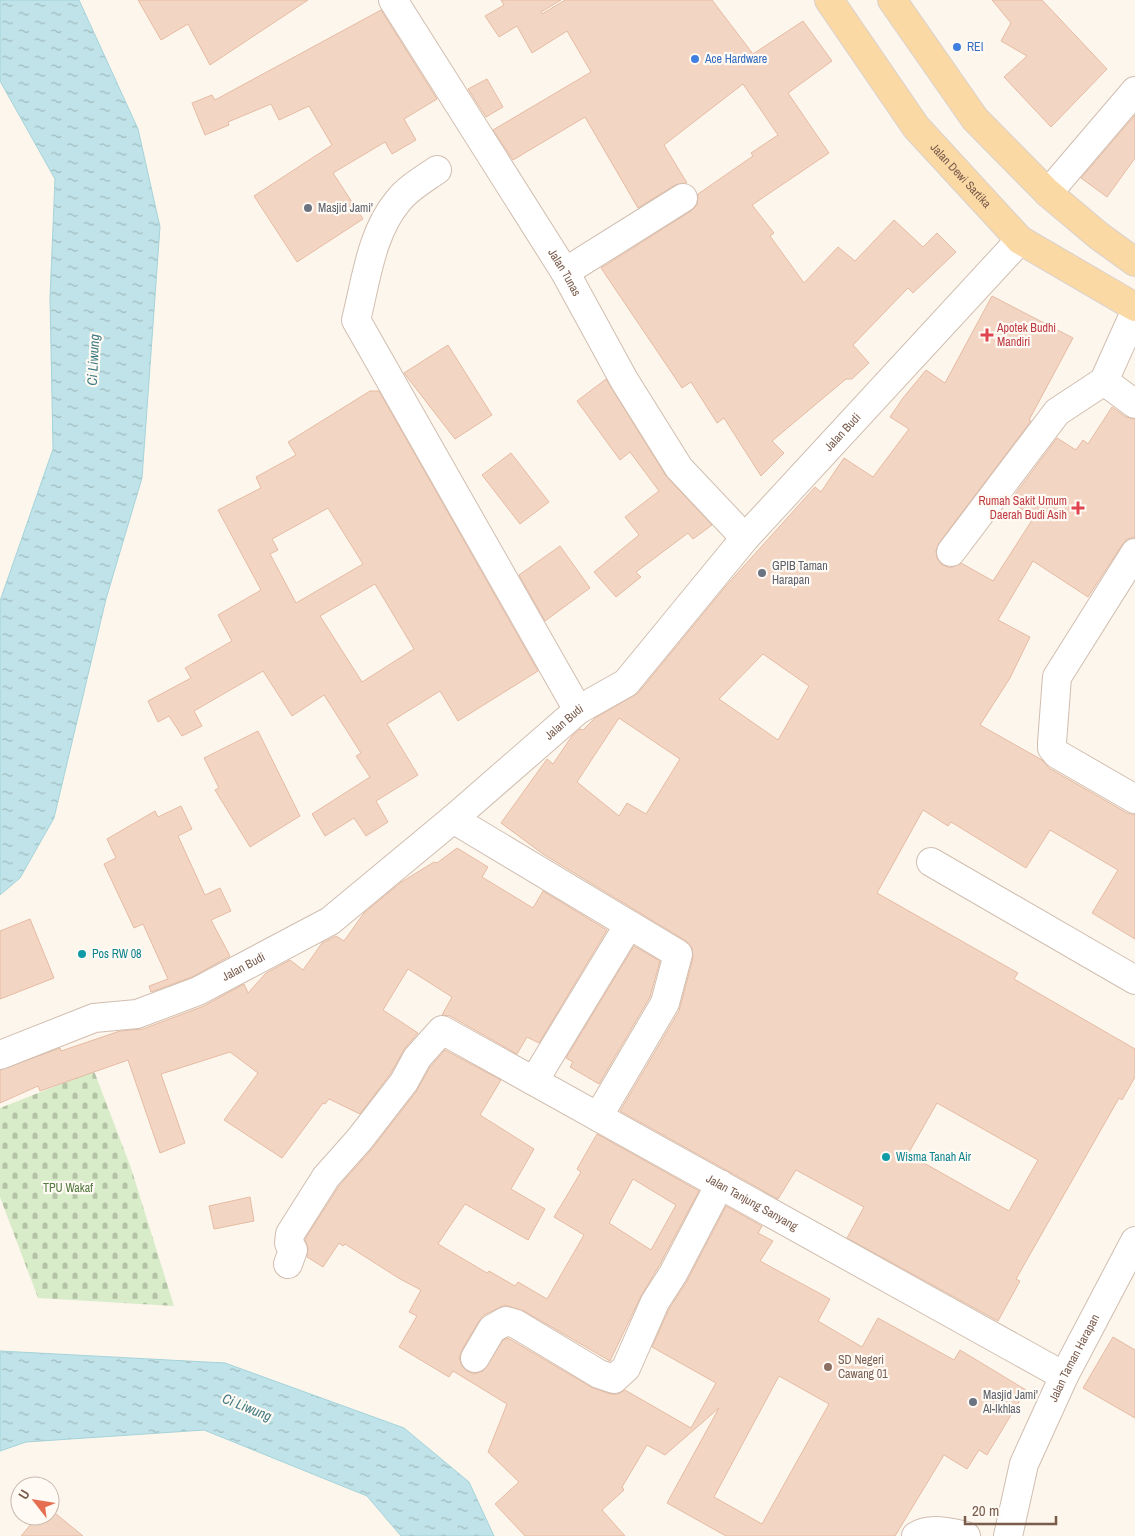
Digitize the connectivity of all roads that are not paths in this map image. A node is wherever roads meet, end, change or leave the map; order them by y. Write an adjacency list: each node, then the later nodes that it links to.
1 (829, 0): 8 (main road, Jalan Dewi Sartika)
2 (892, 0): 6 (main road)
3 (397, 2): 10 (street, Jalan Tunas)
4 (1135, 91): 6 (street)
5 (437, 170): 18 (street)
6 (1048, 193): 9 (main road)
7 (683, 198): 10 (street)
8 (1020, 240): 11 (main road, Jalan Dewi Sartika); 15 (street, Jalan Budi)
9 (1132, 253)
10 (565, 272): 15 (street, Jalan Tunas)
11 (1135, 307)
12 (1135, 312): 13 (street)
13 (1104, 381): 14 (street); 16 (street)
14 (1135, 404)
15 (746, 538): 18 (street, Jalan Budi)
16 (951, 552)
17 (1135, 553): 19 (street)
18 (578, 710): 20 (street, Jalan Budi)
19 (1135, 799)
20 (453, 819): 22 (street); 24 (street, Jalan Budi)
21 (931, 862): 23 (street)
22 (628, 926): 25 (street); 26 (street)
23 (1135, 980)
24 (0, 1055)
25 (534, 1081): 26 (street, Jalan Tanjung Sanyang); 29 (street, Jalan Tanjung Sanyang)
26 (598, 1117): 27 (street, Jalan Tanjung Sanyang)
27 (720, 1184): 30 (street); 31 (street, Jalan Tanjung Sanyang)
28 (1135, 1241): 31 (street, Jalan Taman Harapan)
29 (288, 1264)
30 (475, 1358)
31 (1064, 1376): 34 (street, Jalan Taman Harapan)
32 (916, 1536): 33 (street)
33 (966, 1536)
34 (1008, 1536)

